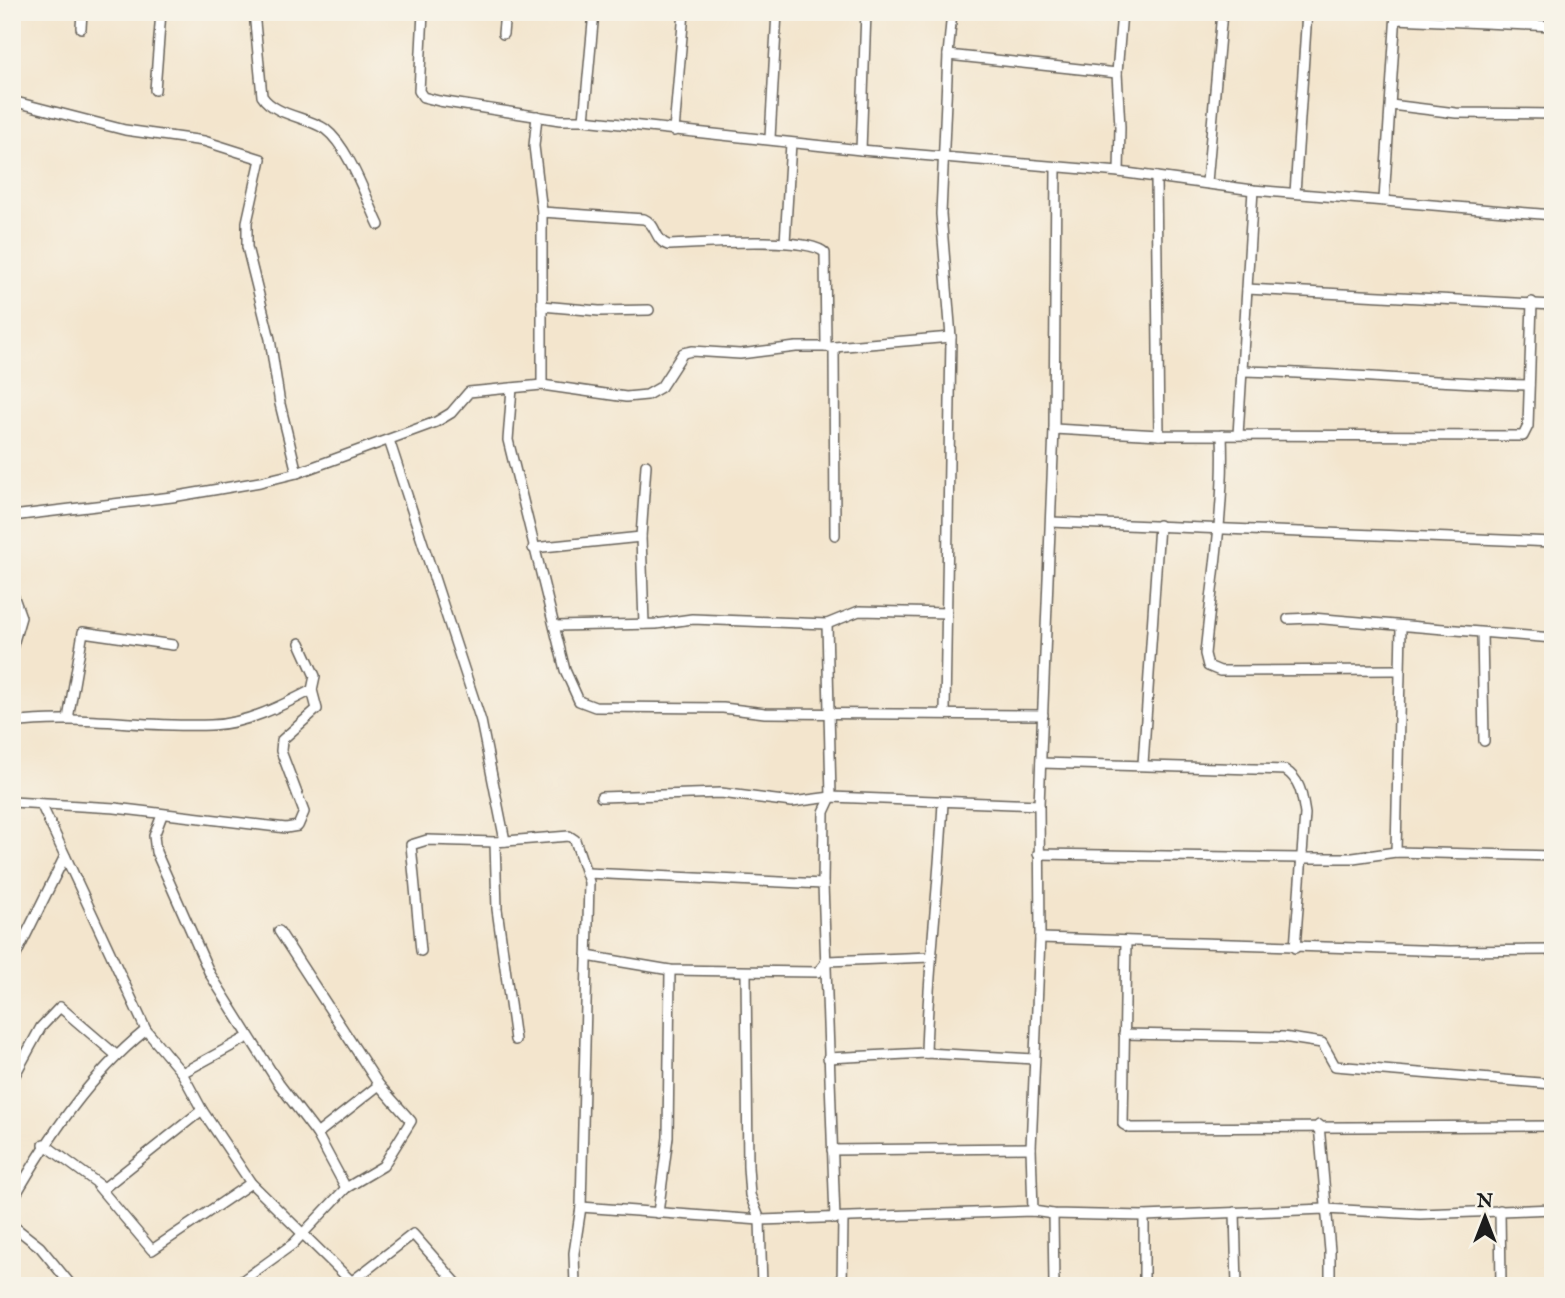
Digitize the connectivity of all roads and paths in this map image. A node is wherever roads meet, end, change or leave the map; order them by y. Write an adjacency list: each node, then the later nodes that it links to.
1 (82, 12): 16 (street)
2 (161, 12): 20 (street)
3 (254, 12): 40 (street)
4 (423, 12): 24 (street)
5 (505, 12): 17 (street)
6 (594, 12): 25 (street)
7 (684, 12): 26 (street)
8 (777, 12): 27 (street)
9 (866, 12): 29 (street)
10 (953, 12): 18 (street)
11 (1122, 12): 19 (street)
12 (1222, 12): 34 (street)
13 (1307, 12): 36 (street)
14 (1396, 15): 15 (street); 22 (street)
15 (1553, 26)
16 (80, 29)
17 (503, 34)
18 (947, 55): 19 (street); 30 (street)
19 (1117, 74): 32 (street)
20 (155, 90)
21 (12, 101): 59 (street)
22 (1391, 105): 23 (street); 37 (street)
23 (1553, 114)
24 (537, 116): 25 (street); 38 (street)
25 (584, 120): 26 (street)
26 (674, 131): 27 (street)
27 (770, 138): 28 (street)
28 (791, 143): 29 (street); 41 (street)
29 (861, 150): 30 (street)
30 (943, 158): 31 (street); 47 (street)
31 (1056, 168): 32 (street); 53 (street)
32 (1119, 172): 33 (street)
33 (1156, 177): 34 (street); 54 (street)
34 (1207, 181): 35 (street)
35 (1253, 190): 36 (street); 42 (street)
36 (1295, 193): 37 (street)
37 (1384, 200): 39 (street)
38 (542, 212): 41 (street); 45 (street)
39 (1553, 215)
40 (379, 225)
41 (785, 242): 48 (street)
42 (1247, 289): 43 (street); 49 (street)
43 (1532, 303): 44 (street); 51 (street)
44 (1553, 305)
45 (542, 306): 46 (street); 50 (street)
46 (649, 310)
47 (951, 337): 48 (street); 69 (street)
48 (830, 347): 50 (street); 64 (street)
49 (1243, 370): 51 (street); 56 (street)
50 (542, 385): 52 (street)
51 (1529, 386): 56 (street)
52 (512, 388): 57 (street); 67 (street)
53 (1054, 429): 54 (street); 61 (street)
54 (1159, 435): 55 (street)
55 (1222, 435): 56 (street); 63 (street)
56 (1238, 435)
57 (389, 440): 59 (street); 97 (street)
58 (646, 465): 65 (street)
59 (297, 472): 60 (street)
60 (12, 516)
61 (1051, 522): 62 (street); 84 (street)
62 (1159, 525): 63 (street); 89 (street)
63 (1217, 528): 66 (street); 80 (street)
64 (835, 535)
65 (641, 537): 67 (street); 71 (street)
66 (1553, 542)
67 (533, 548): 73 (street)
68 (12, 592): 79 (street)
69 (947, 613): 72 (street); 82 (street)
70 (1288, 619): 74 (street)
71 (644, 624): 72 (street); 73 (street)
72 (827, 624): 83 (street)
73 (555, 626): 83 (street)
74 (1401, 628): 75 (street); 80 (street)
75 (1482, 633): 76 (street); 87 (street)
76 (1553, 638)
77 (300, 643): 81 (street)
78 (173, 645): 85 (street)
79 (12, 648)
80 (1398, 670): 98 (street)
81 (312, 690): 85 (street); 96 (street)
82 (944, 712): 83 (street); 84 (street)
83 (829, 713): 91 (street)
84 (1043, 715): 88 (street)
85 (68, 719): 86 (street)
86 (12, 723)
87 (1484, 740)
88 (1041, 763): 89 (street); 94 (street)
89 (1143, 764): 102 (street)
90 (601, 797): 91 (street)
91 (831, 797): 92 (street); 104 (street)
92 (943, 802): 94 (street); 112 (street)
93 (12, 803): 95 (street)
94 (1040, 805): 99 (street)
95 (42, 806): 96 (street); 100 (street)
96 (162, 815): 119 (street)
97 (500, 842): 103 (street); 110 (street); 120 (street)
98 (1396, 852): 101 (street); 102 (street)
99 (1038, 853): 102 (street); 106 (street)
100 (65, 856): 114 (street); 117 (street)
101 (1553, 856)
102 (1302, 858): 108 (street)
103 (587, 873): 104 (street); 111 (street)
104 (823, 884): 113 (street)
105 (279, 931): 128 (street)
106 (1040, 938): 107 (street); 124 (street)
107 (1126, 941): 108 (street); 118 (street)
108 (1295, 948): 109 (street)
109 (1553, 950)
110 (421, 951)
111 (587, 956): 115 (street); 140 (street)
112 (930, 957): 113 (street); 121 (street)
113 (827, 961): 116 (street); 123 (street)
114 (12, 963)
115 (670, 970): 116 (street); 146 (street)
116 (746, 972): 150 (street)
117 (146, 1030): 122 (street); 125 (street)
118 (1124, 1034): 127 (street); 130 (street)
119 (248, 1037): 125 (street); 132 (street)
120 (515, 1040)
121 (926, 1054): 123 (street); 124 (street)
122 (116, 1055): 126 (street); 133 (street)
123 (828, 1058): 135 (street)
124 (1034, 1059): 134 (street)
125 (183, 1073): 129 (street)
126 (12, 1080)
127 (1553, 1084)
128 (379, 1085): 132 (street); 138 (street)
129 (202, 1110): 136 (street); 137 (street)
130 (1319, 1125): 131 (street); 141 (street)
131 (1553, 1126)
132 (317, 1135): 138 (street)
133 (44, 1144): 137 (street); 139 (street)
134 (1031, 1148): 135 (street); 144 (street)
135 (832, 1150): 149 (street)
136 (251, 1183): 137 (street); 152 (street)
137 (98, 1186)
138 (346, 1188): 152 (street)
139 (12, 1201)
140 (581, 1208): 146 (street); 157 (street)
141 (1325, 1209): 143 (street); 145 (street); 163 (street)
142 (1553, 1209): 143 (street)
143 (1500, 1210): 164 (street)
144 (1033, 1211): 147 (street); 149 (street)
145 (1235, 1212): 148 (street); 162 (street)
146 (659, 1213): 150 (street)
147 (1053, 1214): 148 (street); 160 (street)
148 (1144, 1216): 161 (street)
149 (839, 1219): 150 (street); 159 (street)
150 (760, 1220): 158 (street)
151 (12, 1225): 154 (street)
152 (304, 1232): 153 (street); 155 (street)
153 (352, 1284): 156 (street)
154 (72, 1286)
155 (235, 1286)
156 (459, 1286)
157 (575, 1286)
158 (762, 1286)
159 (842, 1286)
160 (1054, 1286)
161 (1144, 1286)
162 (1237, 1286)
163 (1329, 1286)
164 (1501, 1286)

